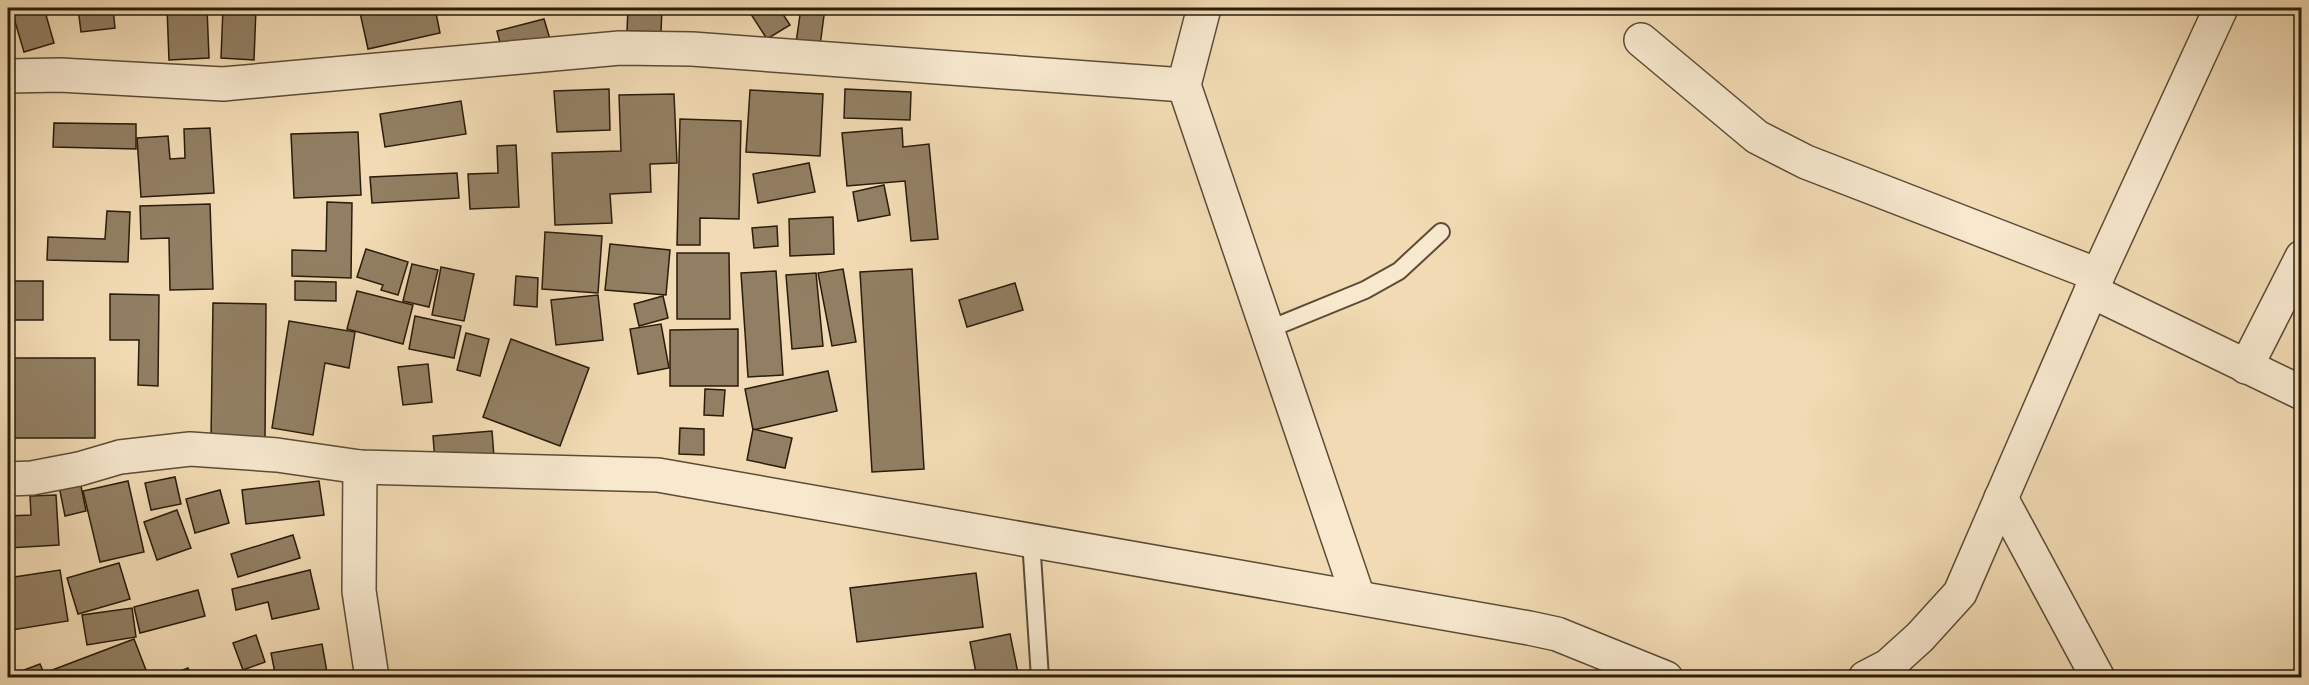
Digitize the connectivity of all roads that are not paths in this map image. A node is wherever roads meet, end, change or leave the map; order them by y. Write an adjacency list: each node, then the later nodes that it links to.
1 (1204, 8): 5 (street)
2 (2221, 8): 8 (street)
3 (1641, 40): 8 (street)
4 (8, 76): 5 (street)
5 (1184, 85): 9 (street)
6 (1441, 232): 9 (lane)
7 (2301, 257): 10 (street)
8 (2094, 283): 10 (street); 14 (street)
9 (1267, 330): 16 (street)
10 (2246, 367): 11 (street)
11 (2301, 393)
12 (360, 467): 13 (street); 15 (street); 17 (street)
13 (8, 479)
14 (2001, 498): 20 (street); 21 (street)
15 (1031, 540): 16 (street); 18 (lane)
16 (1358, 597): 19 (street)
17 (372, 678)
18 (1040, 678)
19 (1665, 678)
20 (1865, 678)
21 (2098, 678)

